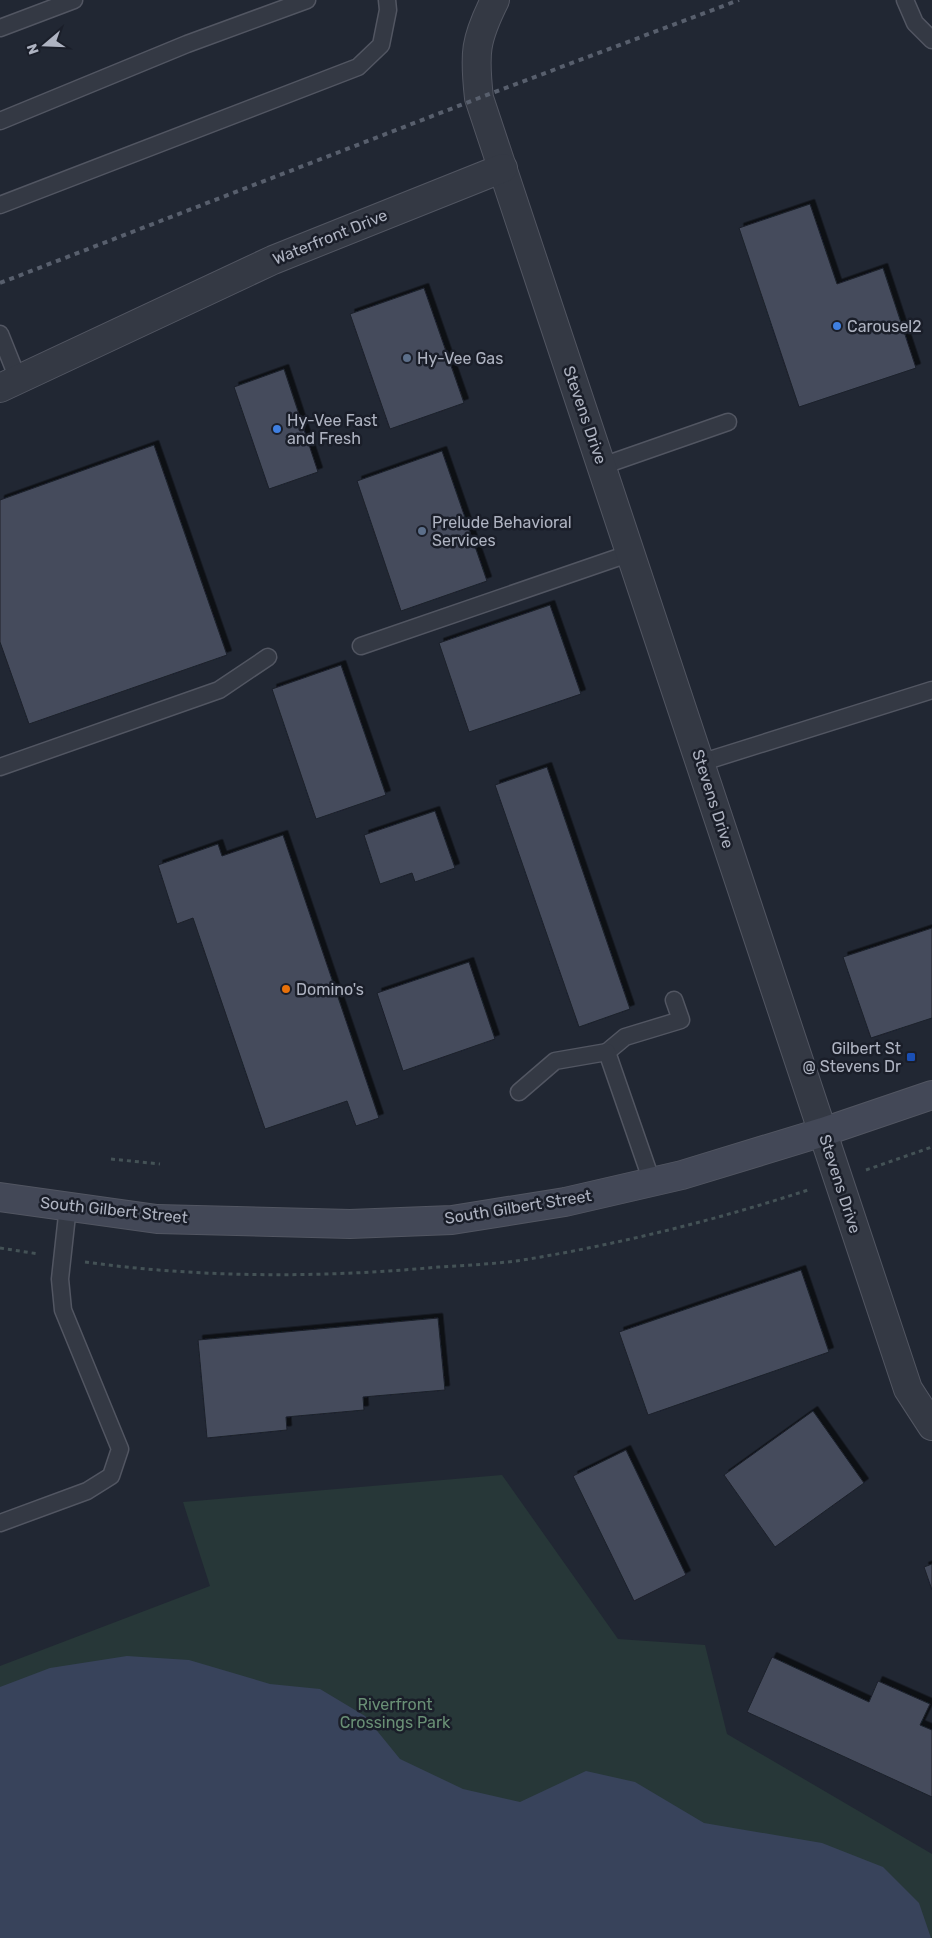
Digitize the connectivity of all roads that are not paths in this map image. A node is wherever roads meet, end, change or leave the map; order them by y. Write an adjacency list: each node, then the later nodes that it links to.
1 (74, 0): 6 (lane)
2 (307, 0): 8 (lane)
3 (386, 0): 10 (lane)
4 (495, 0): 9 (street)
5 (905, 0): 7 (lane)
6 (0, 28)
7 (932, 40)
8 (0, 121)
9 (503, 168): 12 (street, Waterfront Drive); 14 (street, Stevens Drive)
10 (0, 205)
11 (0, 334): 12 (lane)
12 (9, 383)
13 (728, 422): 14 (lane)
14 (602, 466): 15 (street, Stevens Drive)
15 (630, 553): 16 (lane); 19 (street, Stevens Drive)
16 (361, 646)
17 (268, 657): 20 (lane)
18 (932, 690): 19 (lane)
19 (700, 764): 25 (street, Stevens Drive)
20 (0, 767)
21 (674, 1000): 22 (lane)
22 (606, 1052): 23 (lane); 26 (lane)
23 (519, 1092)
24 (932, 1095): 25 (main road, South Gilbert Street)
25 (824, 1132): 26 (main road, South Gilbert Street); 29 (street, Stevens Drive)
26 (652, 1182): 28 (main road, South Gilbert Street)
27 (0, 1196): 28 (main road, South Gilbert Street)
28 (68, 1206): 30 (lane)
29 (932, 1426)
30 (0, 1523)

